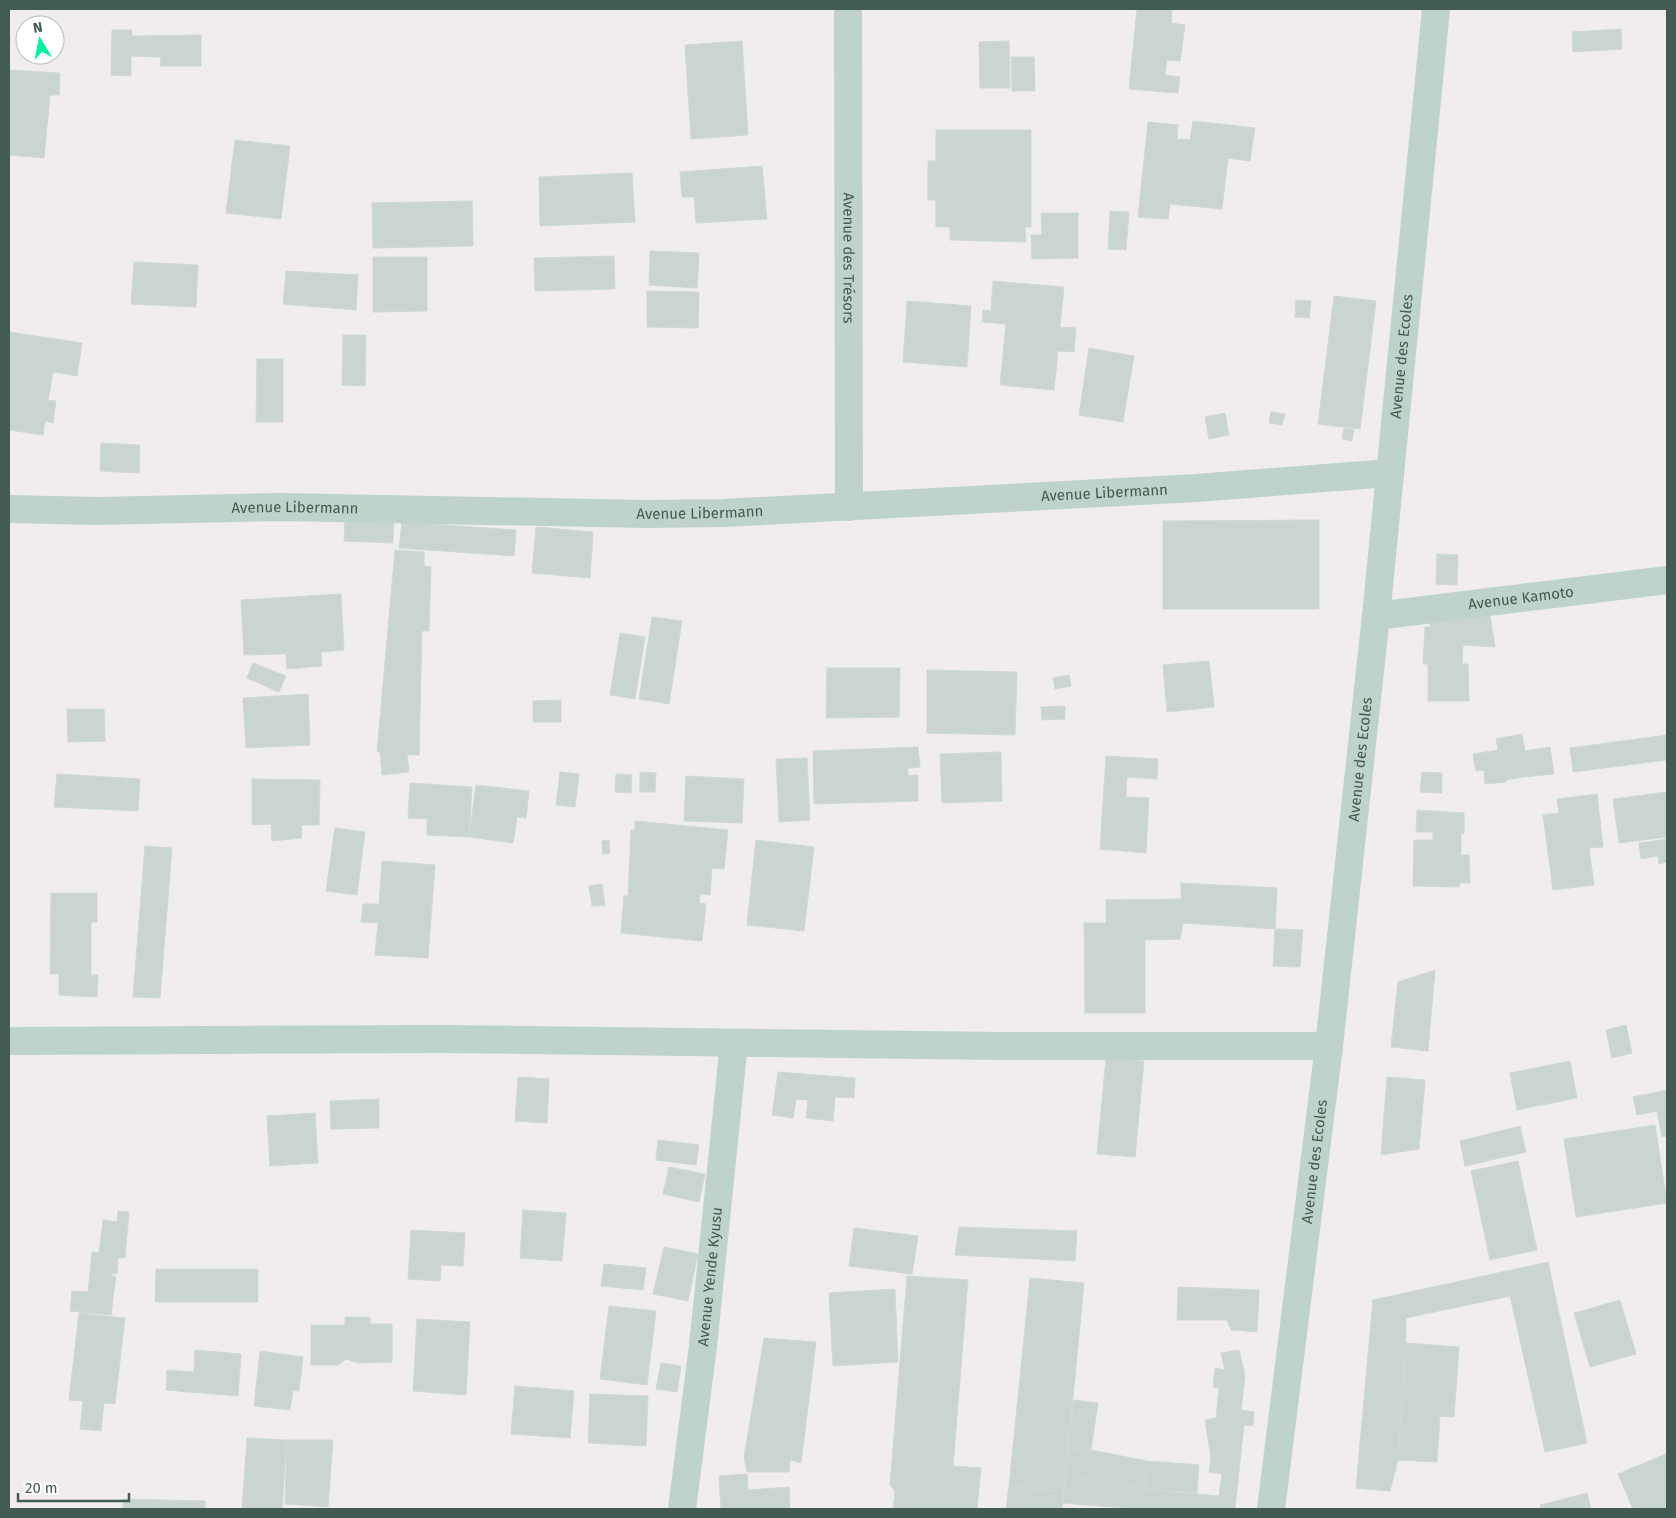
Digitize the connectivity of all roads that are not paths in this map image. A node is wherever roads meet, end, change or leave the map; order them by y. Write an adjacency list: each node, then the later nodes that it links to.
1 (848, 9): 4 (street, Avenue des Trésors)
2 (1436, 9): 3 (street, Avenue des Ecoles)
3 (1390, 473): 4 (street, Avenue Libermann); 7 (street, Avenue des Ecoles)
4 (849, 507): 5 (street, Avenue Libermann)
5 (9, 509)
6 (1667, 580): 7 (street, Avenue Kamoto)
7 (1376, 616): 10 (street, Avenue des Ecoles)
8 (9, 1041): 9 (street)
9 (734, 1043): 10 (street); 11 (street, Avenue Yende Kyusu)
10 (1329, 1046): 12 (street, Avenue des Ecoles)
11 (682, 1509)
12 (1271, 1509)

